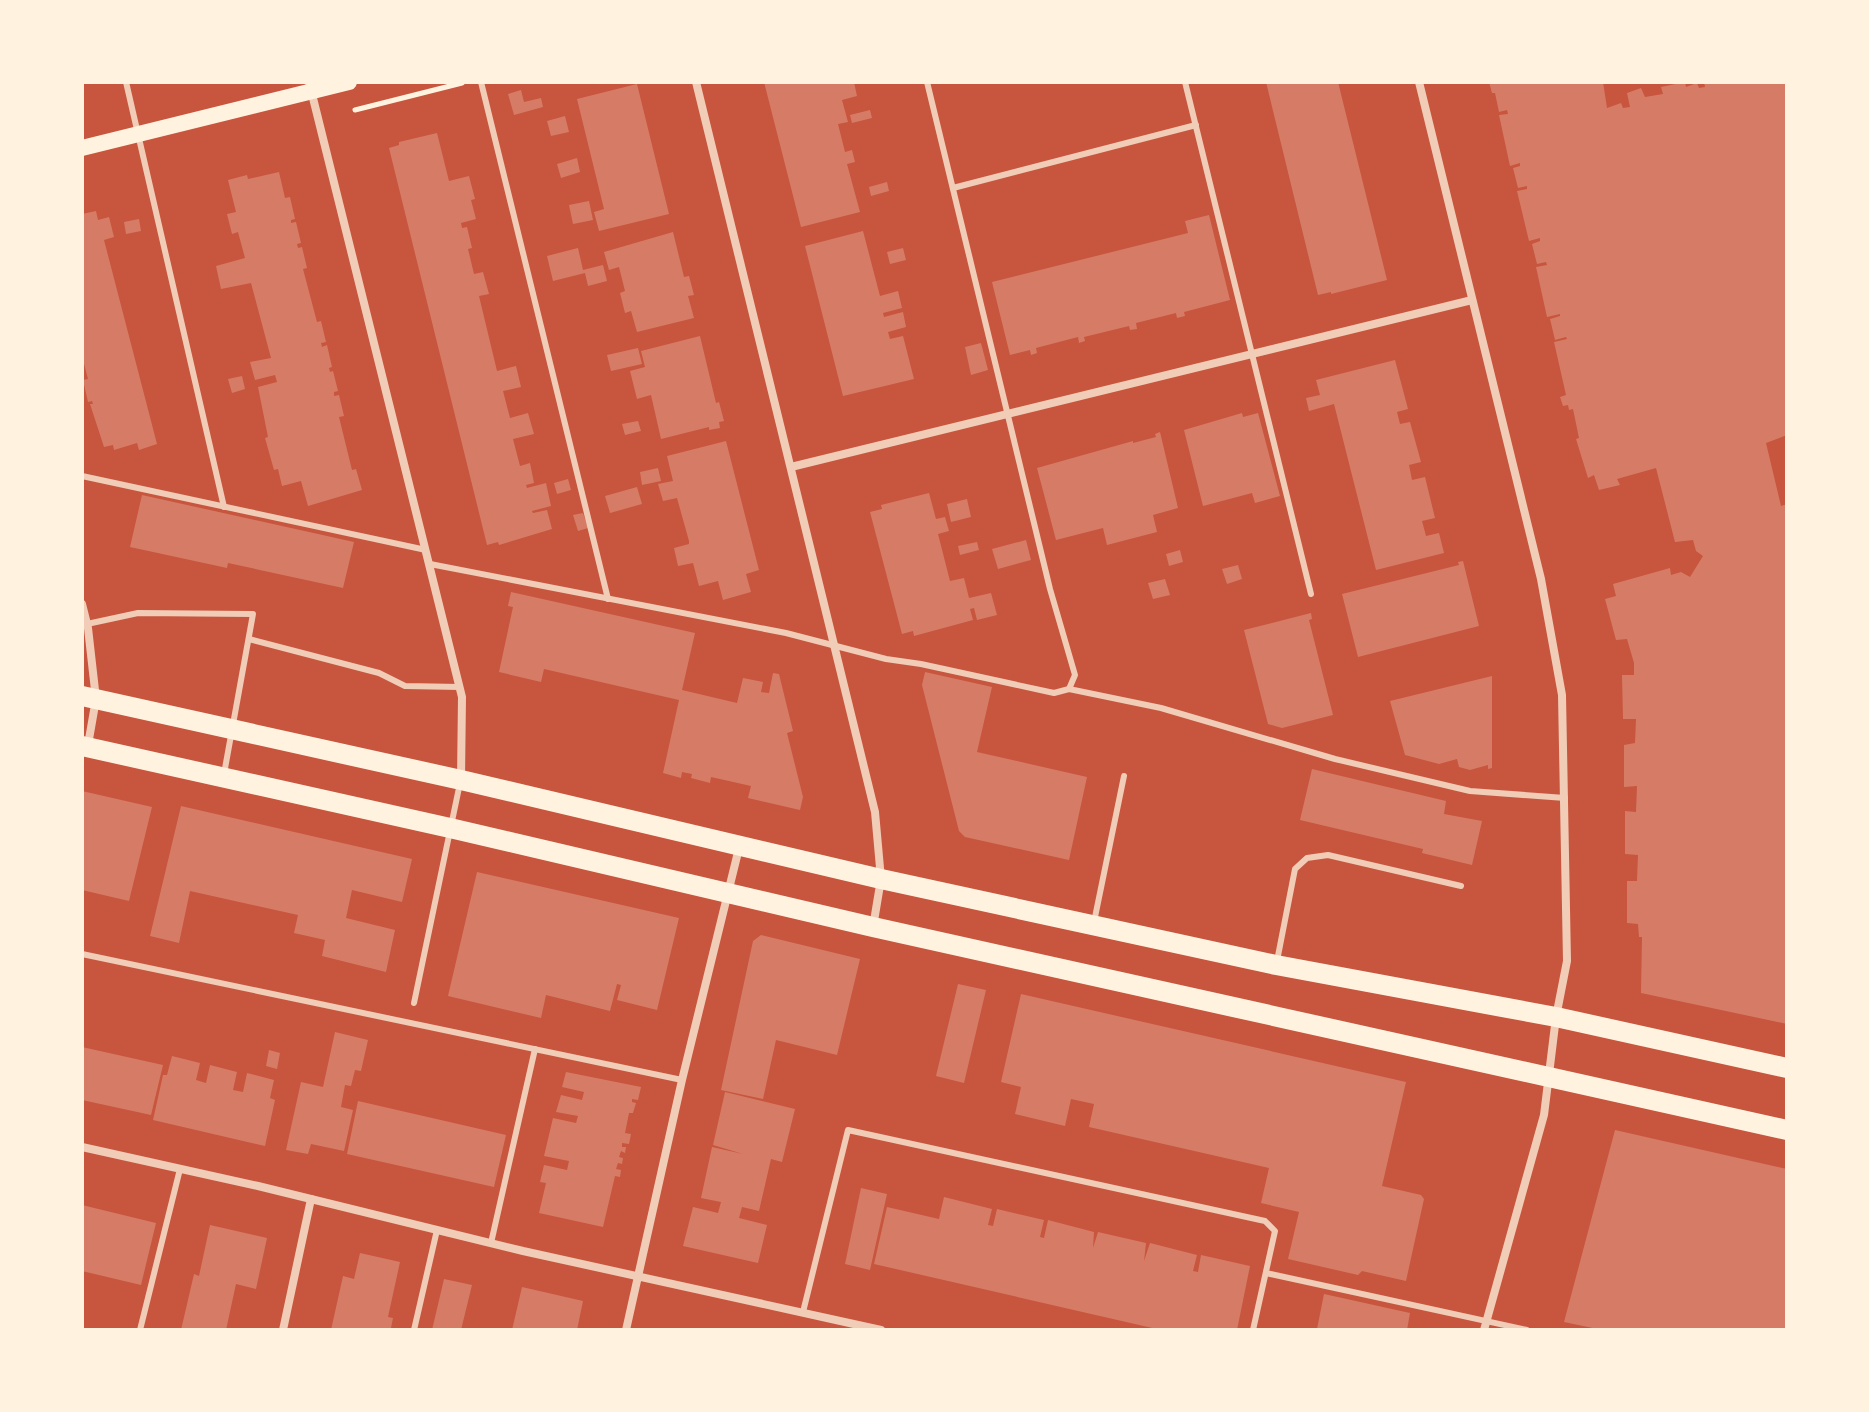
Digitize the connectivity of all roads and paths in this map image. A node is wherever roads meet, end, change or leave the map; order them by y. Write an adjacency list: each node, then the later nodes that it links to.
1 (126, 82): 12 (lane)
2 (349, 82): 9 (main road)
3 (467, 82): 10 (path)
4 (481, 82): 24 (lane)
5 (696, 82): 18 (street)
6 (927, 82): 14 (lane)
7 (1185, 82): 11 (lane)
8 (1419, 82): 15 (street)
9 (310, 86): 12 (main road); 21 (street)
10 (368, 106)
11 (1196, 125): 14 (lane); 16 (lane)
12 (140, 134): 13 (main road); 20 (lane)
13 (82, 148)
14 (953, 188): 17 (lane)
15 (1472, 300): 16 (street); 37 (street)
16 (1252, 352): 17 (street); 23 (lane)
17 (1009, 413): 18 (street); 30 (lane)
18 (791, 467): 28 (street)
19 (82, 476): 20 (lane)
20 (224, 507): 21 (lane)
21 (426, 550): 22 (street)
22 (430, 564): 24 (lane); 29 (street)
23 (1311, 594)
24 (608, 599): 28 (lane)
25 (82, 604): 26 (street)
26 (87, 624): 27 (lane); 31 (street)
27 (249, 639): 29 (lane); 32 (lane)
28 (835, 646): 30 (lane); 40 (street)
29 (460, 687): 36 (street)
30 (1069, 689): 37 (lane)
31 (89, 697): 32 (main road); 33 (street)
32 (233, 730): 35 (lane); 36 (main road)
33 (85, 747): 35 (main road)
34 (1124, 776): 43 (lane)
35 (223, 778): 38 (main road)
36 (461, 780): 38 (lane); 39 (main road)
37 (1565, 798): 48 (street)
38 (450, 828): 42 (main road); 47 (lane)
39 (739, 846): 40 (main road); 42 (street)
40 (881, 879): 43 (main road); 44 (street)
41 (1461, 886): 46 (lane)
42 (727, 894): 44 (main road); 52 (street)
43 (1093, 925): 46 (main road)
44 (873, 927): 51 (main road)
45 (82, 954): 49 (lane)
46 (1276, 965): 48 (main road)
47 (414, 1003)
48 (1556, 1017): 50 (main road); 51 (street)
49 (535, 1049): 52 (lane); 58 (lane)
50 (1787, 1068)
51 (1549, 1076): 53 (main road); 62 (street)
52 (682, 1080): 60 (street)
53 (1787, 1130)
54 (82, 1147): 55 (street)
55 (180, 1169): 56 (street); 63 (lane)
56 (311, 1199): 57 (street); 64 (street)
57 (437, 1230): 58 (street); 65 (lane)
58 (491, 1243): 60 (street)
59 (1266, 1273): 61 (lane); 62 (lane); 68 (lane)
60 (638, 1276): 61 (street); 66 (street)
61 (803, 1312): 67 (street)
62 (1486, 1326): 69 (lane)
63 (140, 1330)
64 (283, 1330)
65 (414, 1330)
66 (626, 1330)
67 (881, 1330)
68 (1253, 1330)
69 (1527, 1330)

